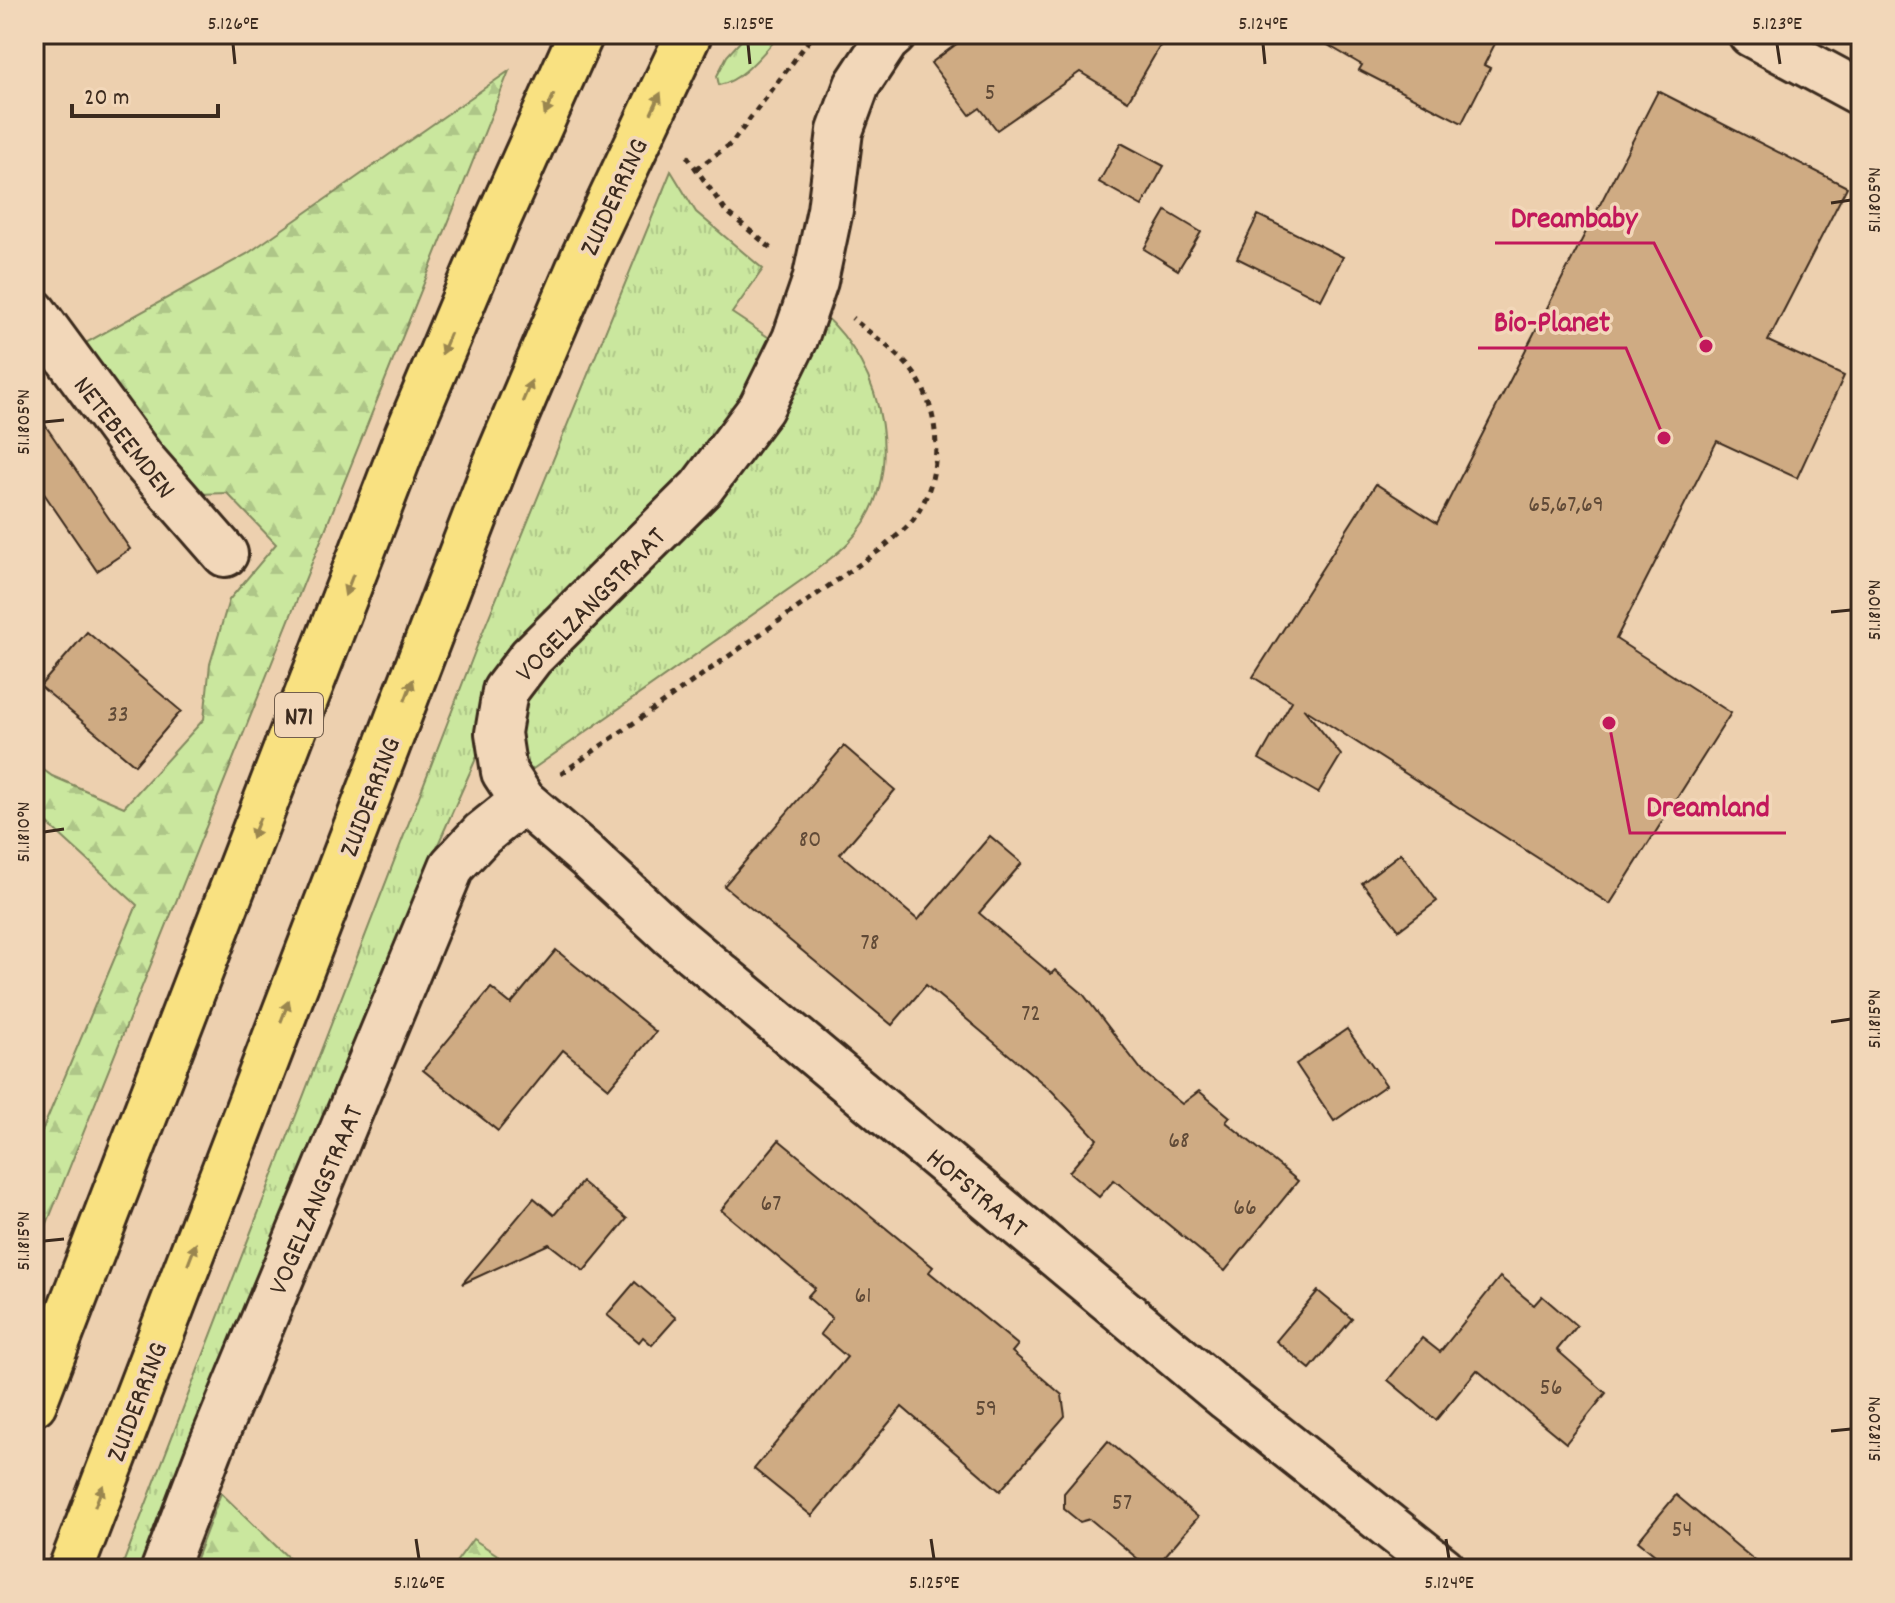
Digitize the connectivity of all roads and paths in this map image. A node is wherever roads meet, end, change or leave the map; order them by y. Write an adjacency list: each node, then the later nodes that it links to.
1 (581, 34): 14 (highway, N71, one-way to 14)
2 (689, 34): 15 (highway, ZUIDERRING, one-way to 2)
3 (814, 34): 8 (path)
4 (894, 34): 13 (street, VOGELZANGSTRAAT)
5 (1751, 34): 6 (street)
6 (1861, 93)
7 (687, 156): 8 (path)
8 (696, 169): 9 (path)
9 (779, 254)
10 (34, 312): 12 (street, NETEBEEMDEN)
11 (848, 315): 13 (path)
12 (225, 554)
13 (523, 801): 16 (street, VOGELZANGSTRAAT); 17 (street, HOFSTRAAT)
14 (34, 1403)
15 (71, 1569)
16 (164, 1569)
17 (1443, 1569)

